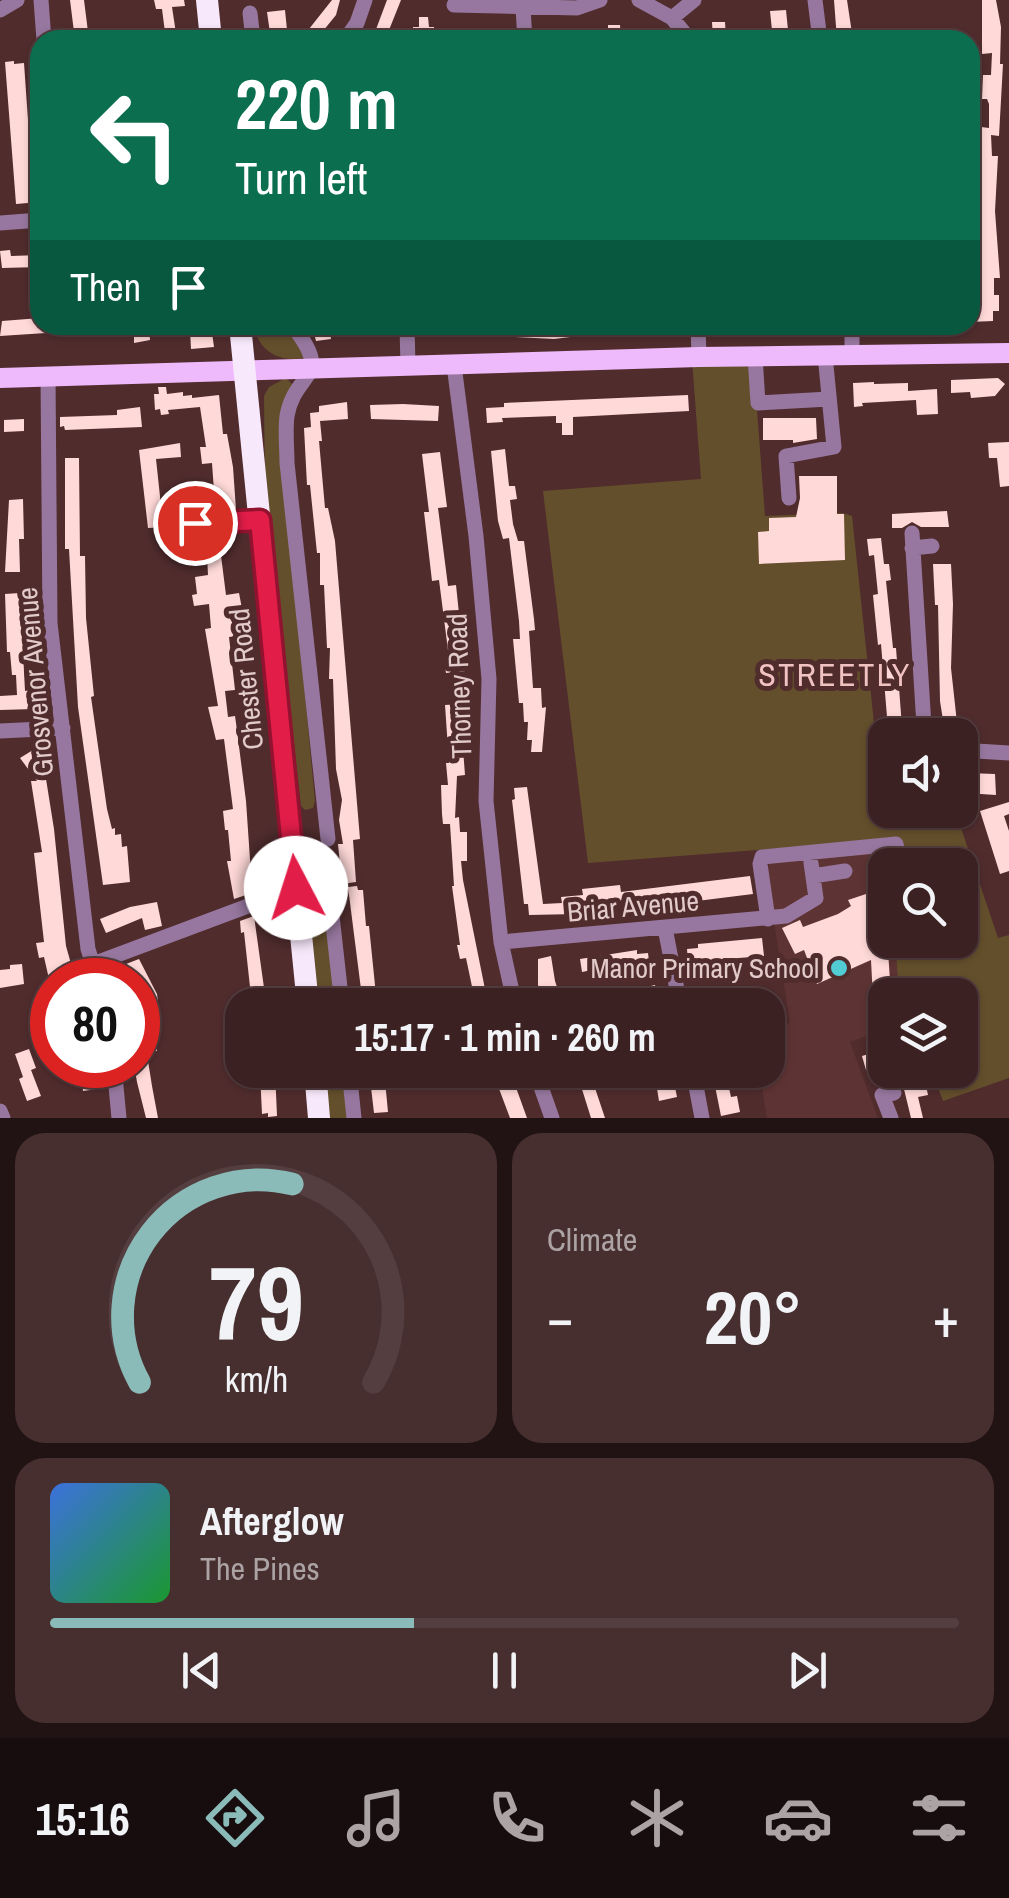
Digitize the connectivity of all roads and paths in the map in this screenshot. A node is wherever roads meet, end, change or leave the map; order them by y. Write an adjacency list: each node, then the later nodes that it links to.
1 (17, 0): 10 (street)
2 (41, 0): 14 (street)
3 (208, 0): 15 (highway)
4 (365, 0): 17 (street)
5 (600, 0): 9 (street)
6 (639, 0): 13 (street)
7 (694, 0): 13 (street)
8 (816, 0): 20 (street)
9 (523, 8): 11 (street); 18 (street)
10 (0, 10)
11 (459, 10)
12 (250, 14): 16 (street)
13 (672, 18): 19 (street)
14 (43, 30)
15 (210, 30)
16 (251, 30)
17 (352, 30)
18 (524, 30)
19 (682, 30)
20 (819, 30)
21 (30, 221): 22 (street)
22 (0, 224)
23 (241, 335): 36 (highway, Chester Road)
24 (299, 335): 35 (street)
25 (408, 335): 34 (street)
26 (698, 335): 32 (street)
27 (852, 335): 31 (street)
28 (1009, 353): 31 (main road)
29 (825, 355): 30 (main road); 31 (main road); 39 (street)
30 (755, 356): 32 (main road); 39 (street)
31 (852, 356)
32 (698, 357): 33 (main road)
33 (454, 365): 34 (main road); 55 (street, Thorney Road)
34 (408, 367): 35 (main road)
35 (312, 368): 36 (main road); 49 (street)
36 (244, 370): 37 (main road); 41 (highway, Chester Road)
37 (48, 376): 38 (main road); 45 (street, Grosvenor Avenue)
38 (0, 378)
39 (828, 399): 40 (street)
40 (789, 498)
41 (260, 520): 42 (street); 52 (highway, Chester Road)
42 (195, 523)
43 (932, 546): 44 (street)
44 (923, 718)
45 (62, 728): 46 (street); 56 (street, Grosvenor Avenue)
46 (0, 731)
47 (978, 751): 48 (street)
48 (1009, 753)
49 (328, 839)
50 (897, 848): 53 (street)
51 (845, 871): 53 (street, Briar Avenue)
52 (298, 898): 57 (street); 58 (highway, Chester Road); 59 (street)
53 (768, 919): 54 (street, Briar Avenue)
54 (666, 928): 55 (street, Briar Avenue); 61 (street)
55 (501, 942): 60 (street, Thorney Road)
56 (91, 958)
57 (134, 958)
58 (306, 988)
59 (340, 988)
60 (511, 988)
61 (677, 988)
62 (116, 1088): 70 (street)
63 (317, 1088): 71 (highway)
64 (351, 1088): 72 (street)
65 (541, 1088): 73 (street)
66 (696, 1088): 74 (street)
67 (894, 1093): 75 (street)
68 (0, 1111): 69 (street)
69 (3, 1118)
70 (119, 1118)
71 (320, 1118)
72 (354, 1118)
73 (552, 1118)
74 (702, 1118)
75 (891, 1118)

